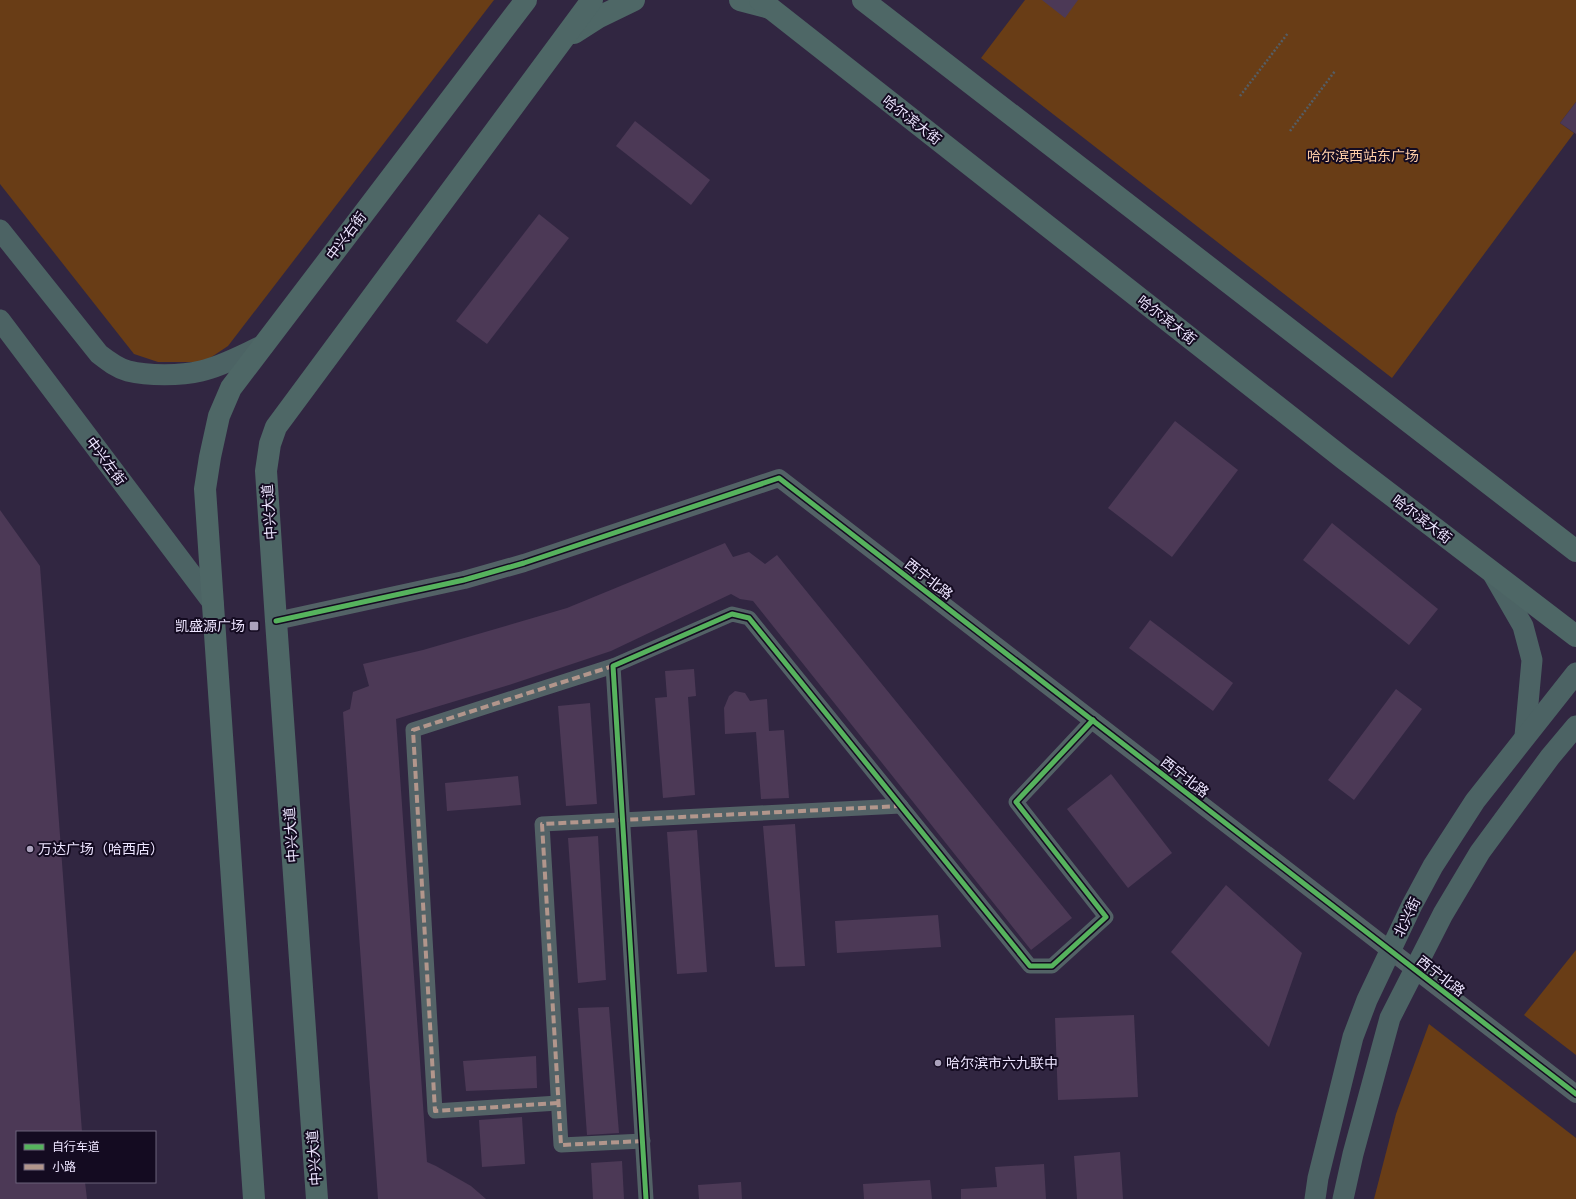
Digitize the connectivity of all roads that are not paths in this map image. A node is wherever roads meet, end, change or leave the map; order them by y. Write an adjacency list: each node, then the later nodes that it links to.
1 (592, 0): 7 (main road)
2 (634, 0): 7 (main road)
3 (740, 0): 6 (main road)
4 (863, 0): 11 (main road)
5 (520, 4): 10 (main road, 中兴右街)
6 (765, 4): 12 (main road, 哈尔滨大街)
7 (560, 43): 14 (main road, 中兴大道)
8 (0, 230): 10 (main road)
9 (0, 320): 13 (main road, 中兴左街)
10 (264, 345): 13 (main road, 中兴右街)
11 (1576, 551)
12 (1493, 574): 15 (main road, 哈尔滨大街); 20 (main road)
13 (213, 603): 29 (main road)
14 (276, 621): 18 (street, 西宁北路); 30 (main road, 中兴大道)
15 (1576, 636)
16 (613, 666): 22 (street); 23 (street); 27 (street)
17 (1576, 673): 20 (main road, 北兴街)
18 (1093, 720): 22 (street); 24 (street, 西宁北路)
19 (1576, 726): 21 (main road)
20 (1525, 736): 24 (main road, 北兴街)
21 (1567, 745): 25 (main road)
22 (901, 806): 23 (street)
23 (622, 819): 27 (street); 28 (street)
24 (1390, 951): 25 (street, 西宁北路); 32 (main road, 北兴街)
25 (1414, 970): 26 (street, 西宁北路); 33 (main road)
26 (1576, 1094)
27 (558, 1103): 28 (street)
28 (642, 1141): 31 (street)
29 (254, 1199)
30 (317, 1199)
31 (646, 1199)
32 (1315, 1199)
33 (1343, 1199)

